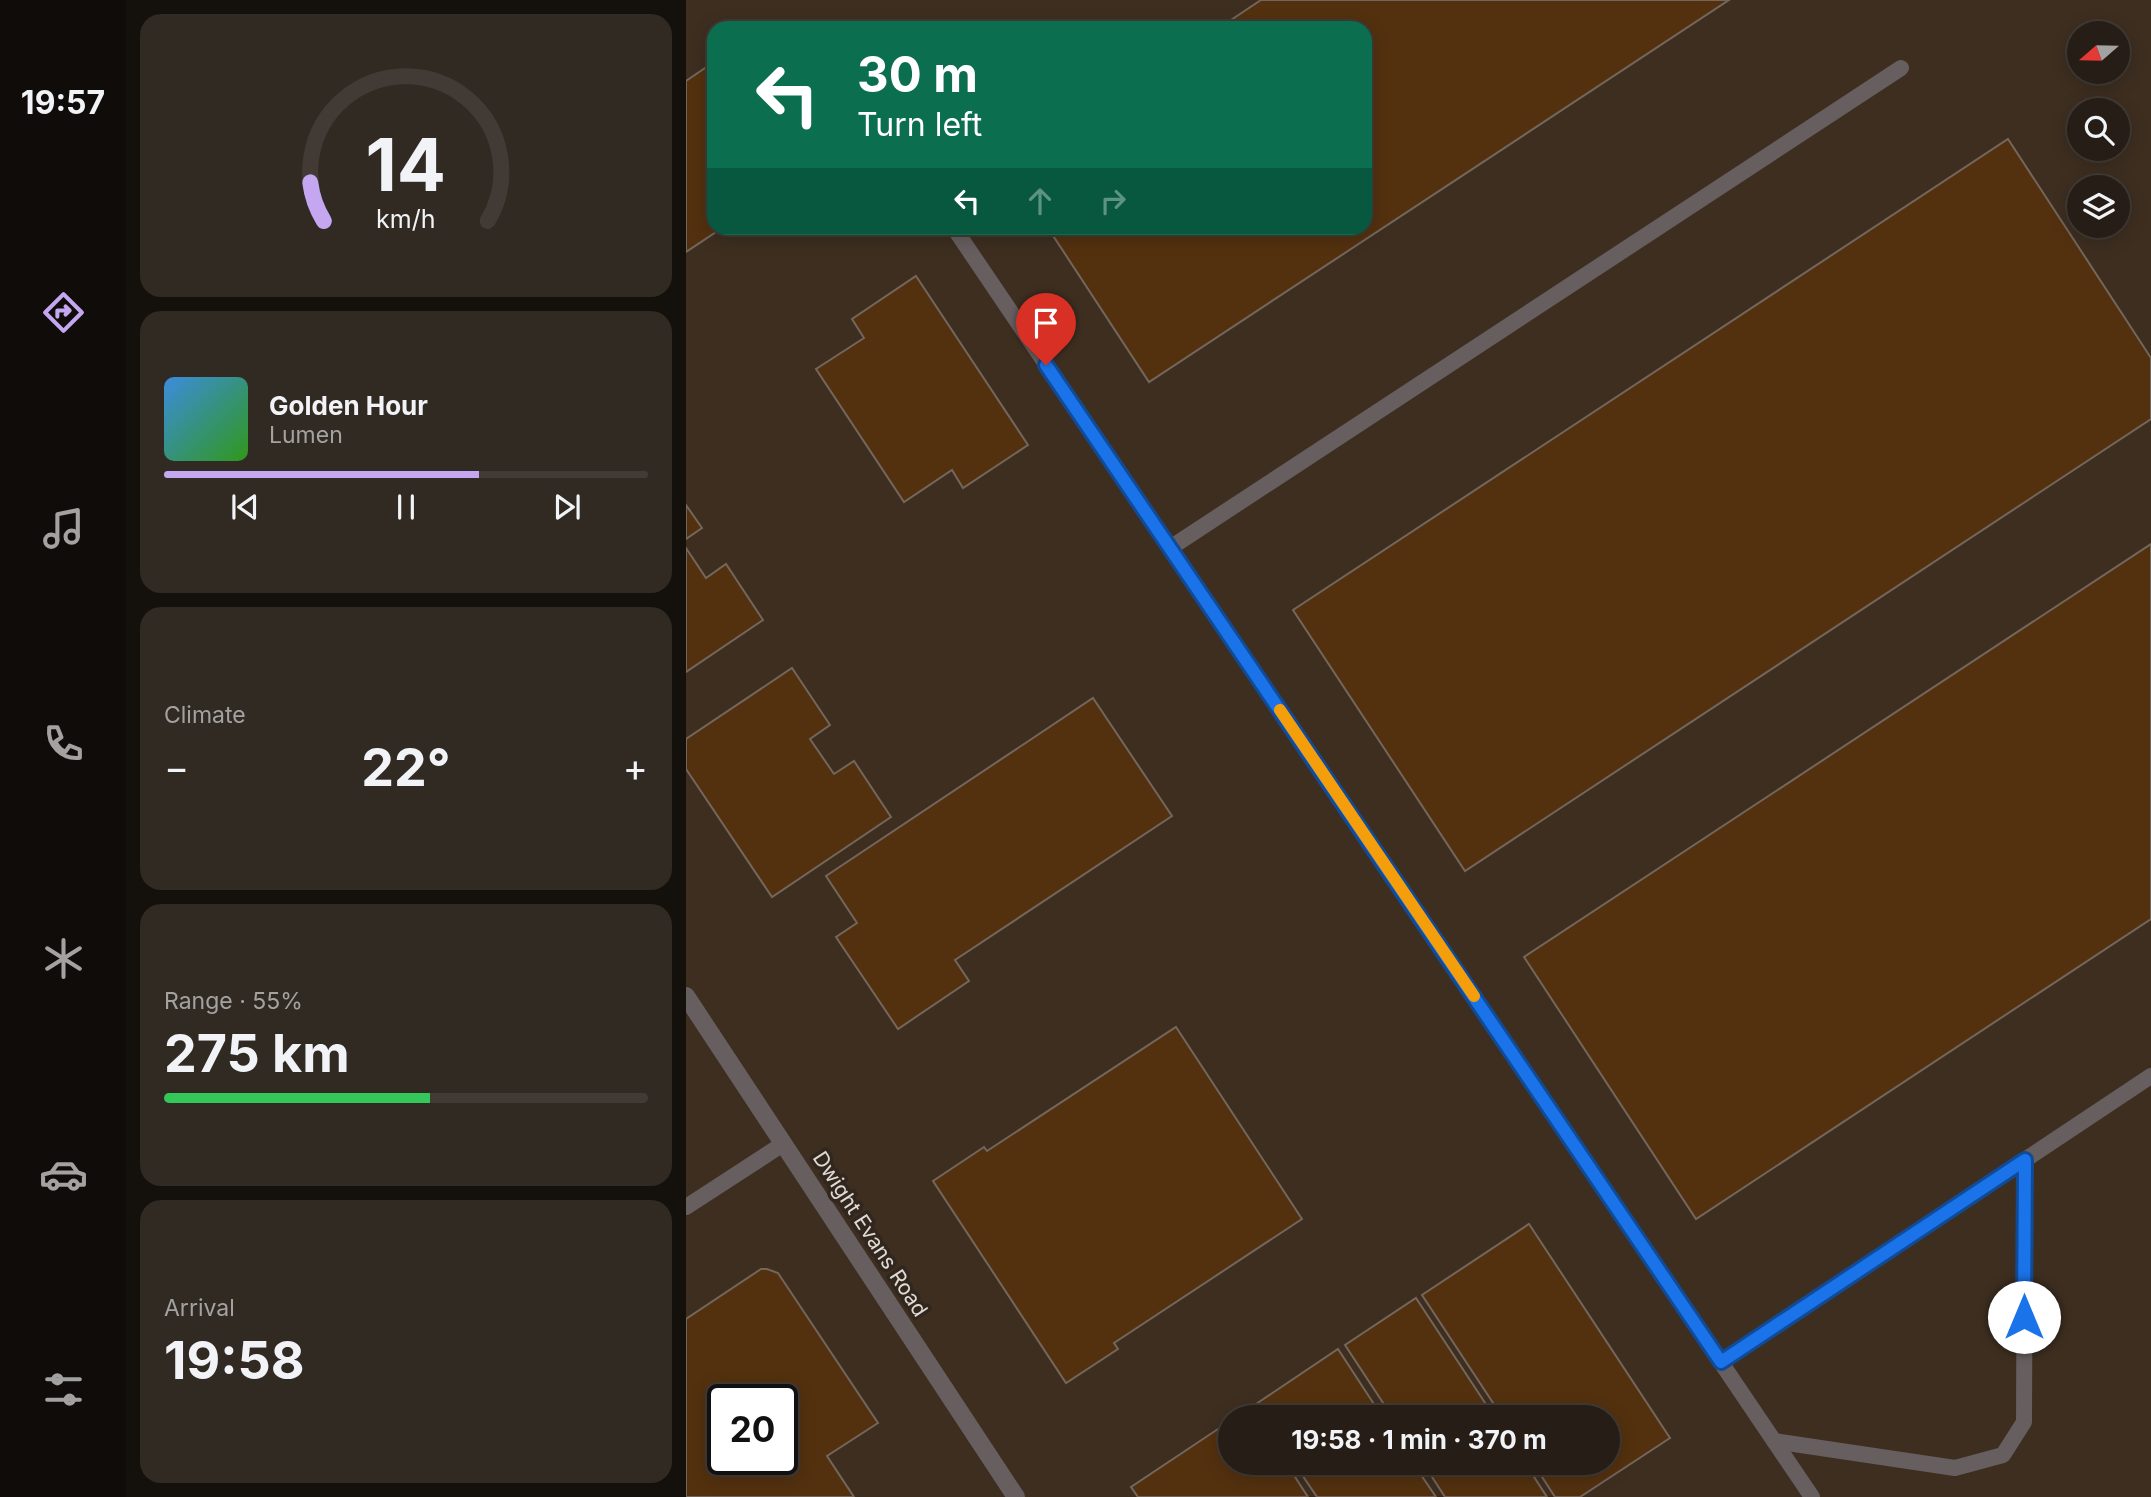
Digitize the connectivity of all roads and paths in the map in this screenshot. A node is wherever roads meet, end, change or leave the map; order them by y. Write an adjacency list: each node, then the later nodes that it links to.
1 (1901, 68): 3 (lane)
2 (959, 235): 3 (lane)
3 (1170, 548): 9 (lane)
4 (686, 996): 6 (street, Dwight Evans Road)
5 (2151, 1076): 7 (lane)
6 (783, 1144): 8 (lane); 11 (street, Dwight Evans Road)
7 (2025, 1160): 9 (lane); 10 (lane)
8 (686, 1207)
9 (1721, 1362): 10 (lane)
10 (1774, 1441): 12 (lane)
11 (1016, 1497)
12 (1812, 1497)

